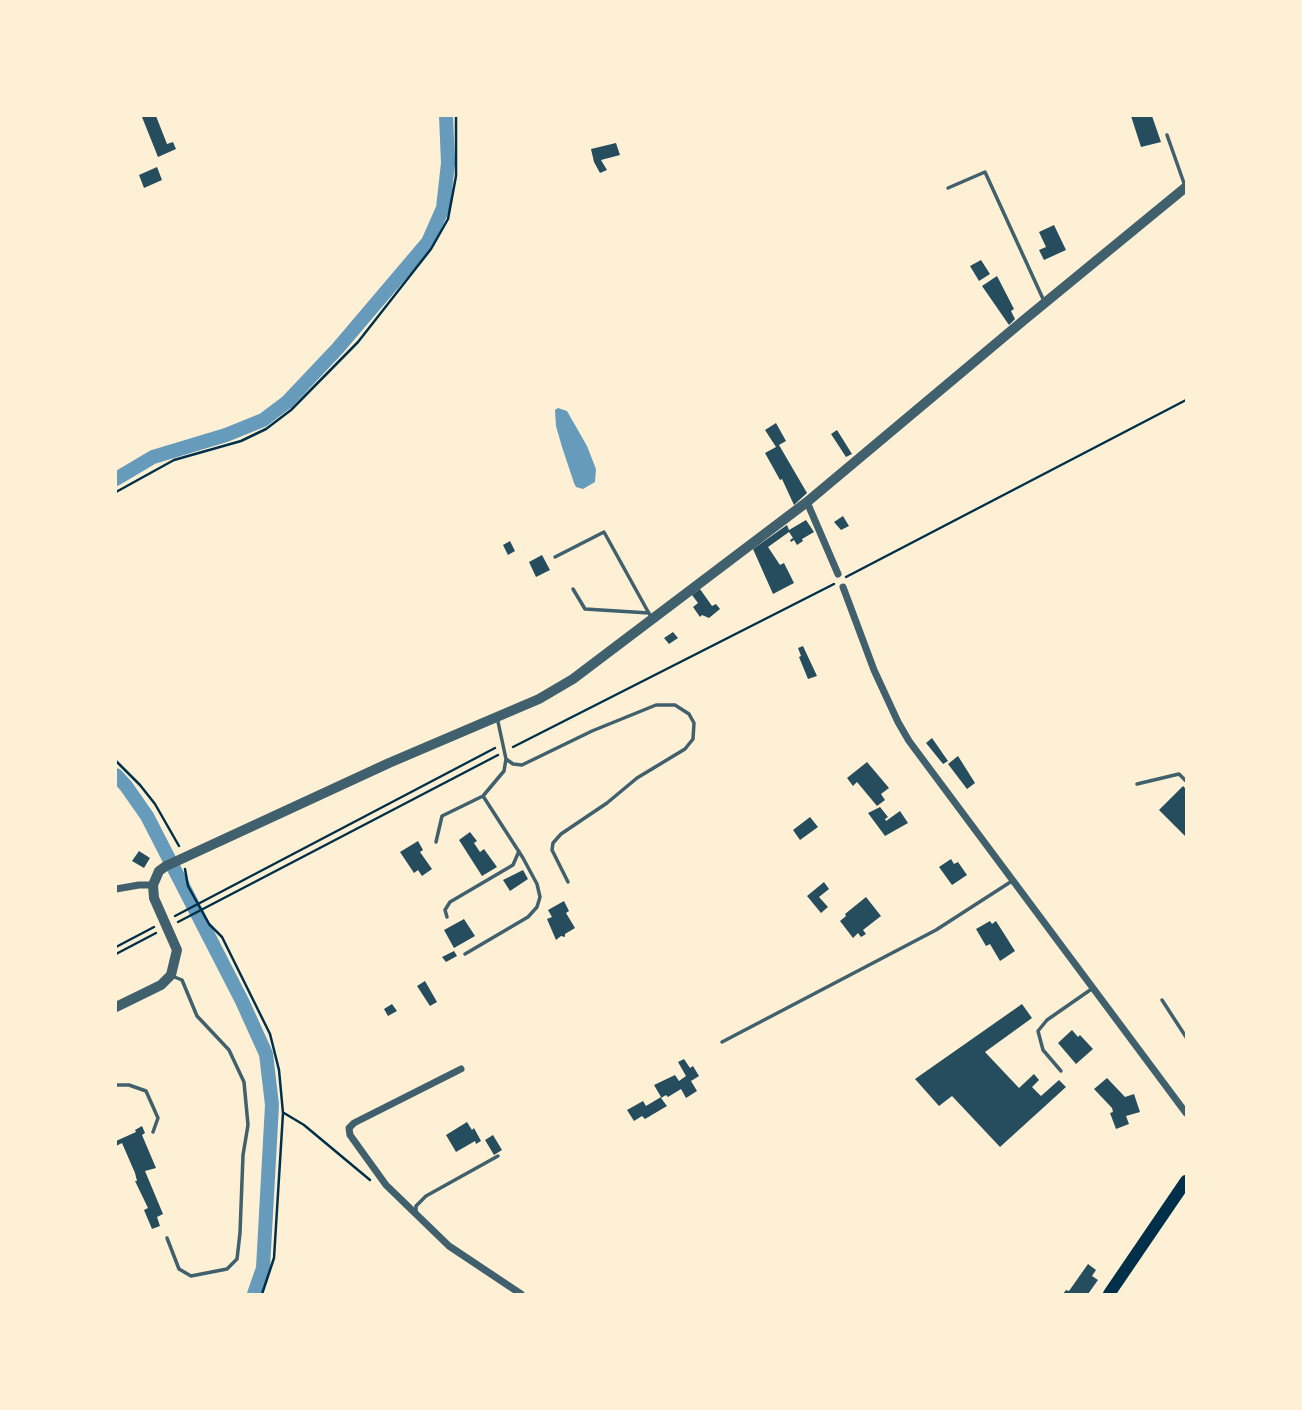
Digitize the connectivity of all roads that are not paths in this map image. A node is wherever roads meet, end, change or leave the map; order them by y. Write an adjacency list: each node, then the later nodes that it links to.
1 (1167, 135): 3 (lane)
2 (948, 188): 4 (lane)
3 (1186, 188): 4 (street)
4 (1045, 303): 5 (street)
5 (807, 502): 7 (street); 10 (street)
6 (555, 557): 10 (lane)
7 (838, 574)
8 (843, 587): 18 (street)
9 (573, 589): 10 (lane)
10 (650, 615): 11 (street)
11 (497, 716): 12 (lane); 20 (street)
12 (506, 759): 15 (lane); 19 (lane)
13 (1186, 781): 14 (lane)
14 (1137, 784)
15 (483, 796): 16 (lane); 17 (lane)
16 (436, 842)
17 (519, 851): 22 (lane); 23 (lane)
18 (1012, 881): 25 (street); 29 (lane)
19 (568, 882)
20 (153, 885): 21 (street); 24 (street)
21 (116, 889)
22 (447, 918)
23 (465, 954)
24 (171, 975): 27 (street); 38 (lane)
25 (1093, 988): 31 (lane); 33 (street)
26 (1162, 1000): 28 (lane)
27 (116, 1007)
28 (1186, 1037)
29 (722, 1042)
30 (461, 1069): 37 (street)
31 (1061, 1071)
32 (116, 1085): 34 (lane)
33 (1186, 1113)
34 (153, 1132)
35 (498, 1156): 37 (lane)
36 (1186, 1181): 40 (main road)
37 (415, 1214): 39 (street)
38 (167, 1238)
39 (520, 1294)
40 (1109, 1294)

